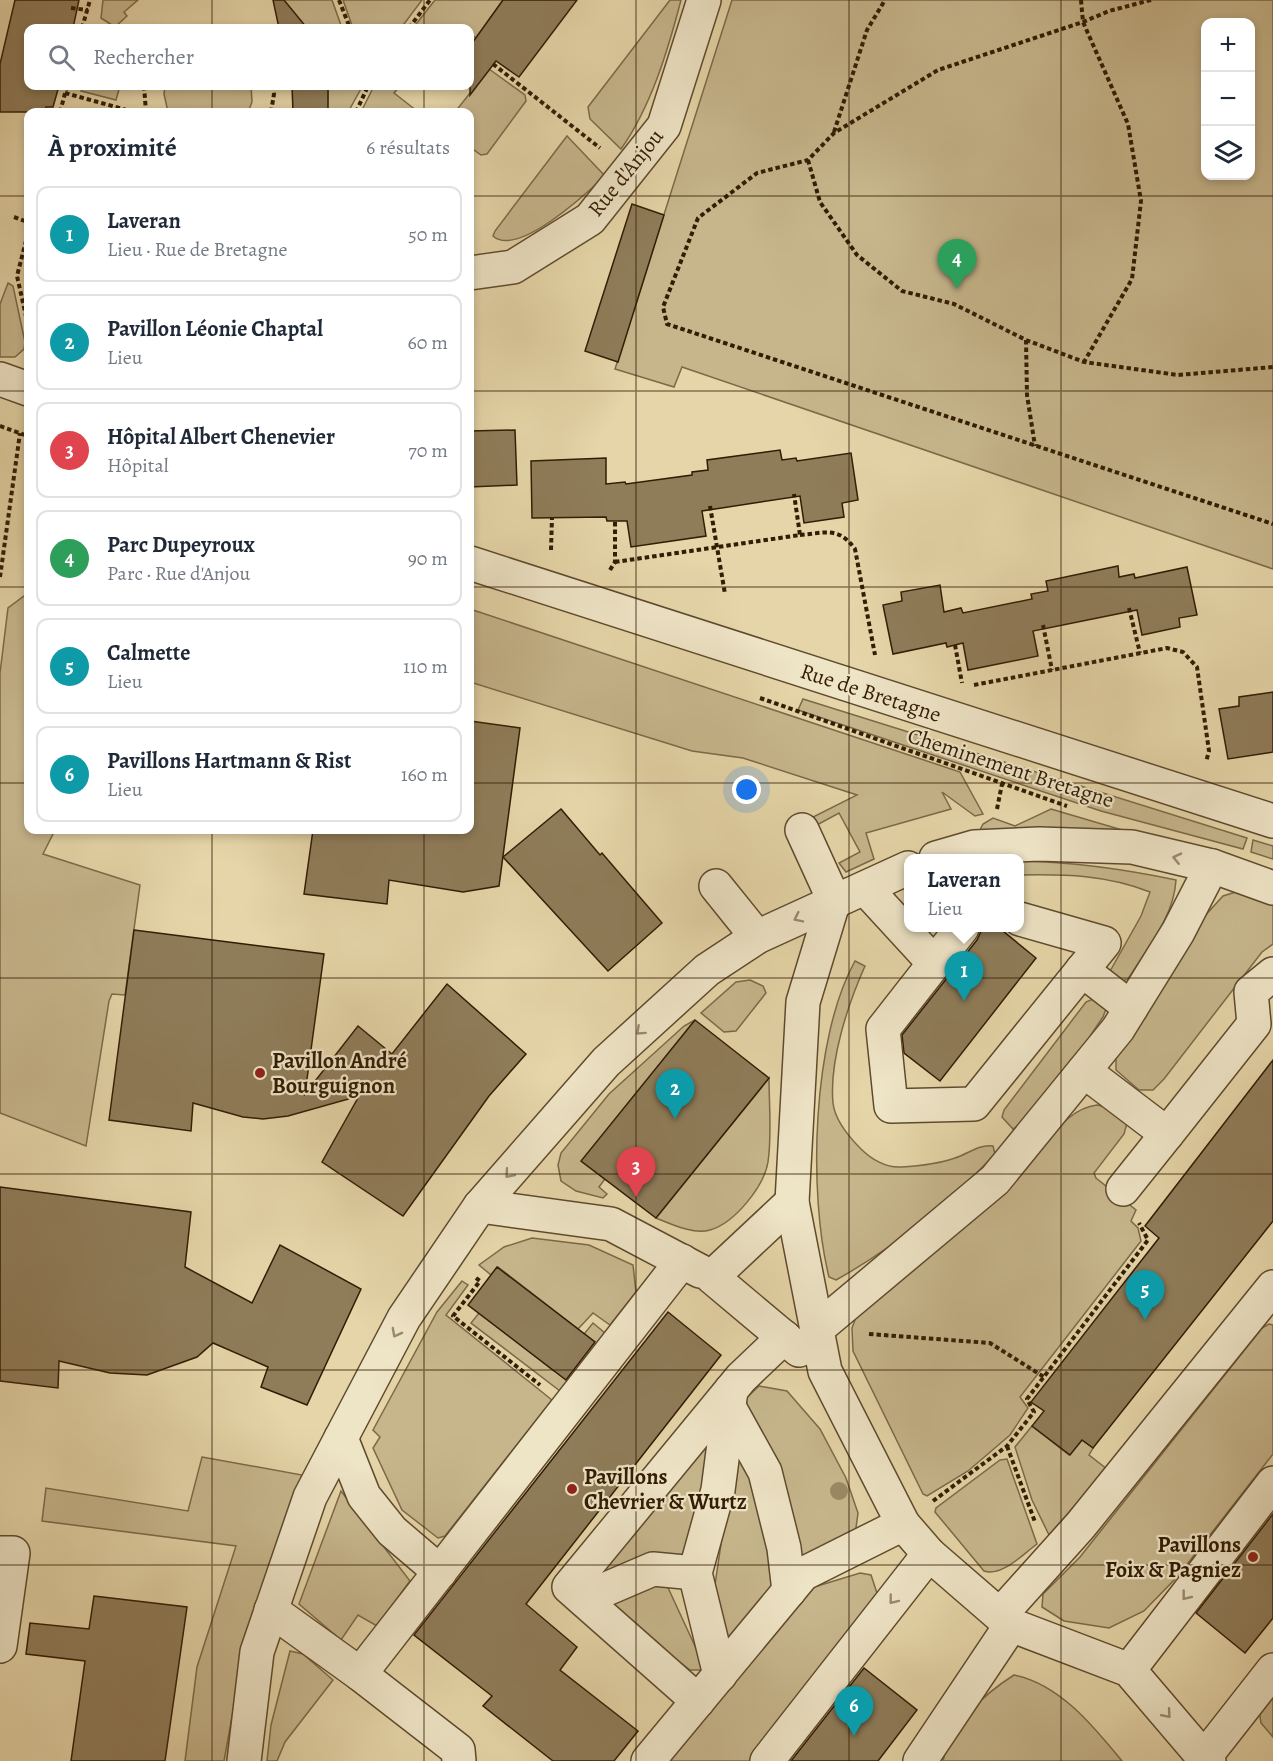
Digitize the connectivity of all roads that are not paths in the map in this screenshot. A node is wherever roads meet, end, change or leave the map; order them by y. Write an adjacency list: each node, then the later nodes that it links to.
1 (704, 0): 2 (street, Rue d'Anjou)
2 (474, 272)
3 (0, 379): 4 (street)
4 (24, 388)
5 (474, 564): 6 (street, Rue de Bretagne)
6 (1273, 821)
7 (802, 830): 14 (street)
8 (950, 854): 9 (street, one-way to 8)
9 (1212, 866): 12 (street); 23 (street)
10 (904, 870): 13 (street)
11 (716, 886): 19 (street)
12 (1273, 888)
13 (866, 889): 14 (street); 16 (street)
14 (834, 900): 19 (street, one-way to 19); 27 (street)
15 (1024, 920): 21 (street)
16 (904, 930)
17 (906, 932): 20 (street)
18 (958, 932): 20 (street)
19 (757, 937): 28 (street, one-way to 28)
20 (934, 963): 21 (street)
21 (1082, 970): 23 (street)
22 (1273, 974): 25 (street)
23 (1131, 1008): 24 (street)
24 (1084, 1071): 25 (street); 32 (street)
25 (1167, 1134): 26 (street)
26 (1123, 1189)
27 (792, 1202): 30 (street); 32 (street)
28 (480, 1206): 29 (street); 36 (street, one-way to 36)
29 (682, 1261): 30 (street); 41 (street)
30 (712, 1277): 33 (street)
31 (1273, 1287): 46 (street)
32 (827, 1321): 34 (street)
33 (784, 1337): 34 (street); 35 (street)
34 (825, 1371): 38 (street)
35 (730, 1399): 42 (street); 43 (street); 44 (street)
36 (341, 1438): 41 (street); 45 (street)
37 (1273, 1484): 48 (street, one-way to 48)
38 (903, 1524): 40 (street); 43 (street)
39 (0, 1553): 47 (street)
40 (929, 1554): 46 (street); 57 (street, one-way to 57)
41 (440, 1572): 50 (street)
42 (695, 1573): 44 (street); 51 (street)
43 (789, 1591): 51 (street)
44 (583, 1599): 52 (street)
45 (271, 1610): 50 (street); 54 (street)
46 (1006, 1620): 48 (street); 58 (street)
47 (0, 1646)
48 (1129, 1670): 53 (street, one-way to 53)
49 (1273, 1670): 53 (street)
50 (360, 1674): 55 (street)
51 (720, 1675): 52 (street)
52 (698, 1701): 56 (street)
53 (1205, 1760)
54 (244, 1761)
55 (459, 1761)
56 (648, 1761)
57 (767, 1761)
58 (920, 1761)

